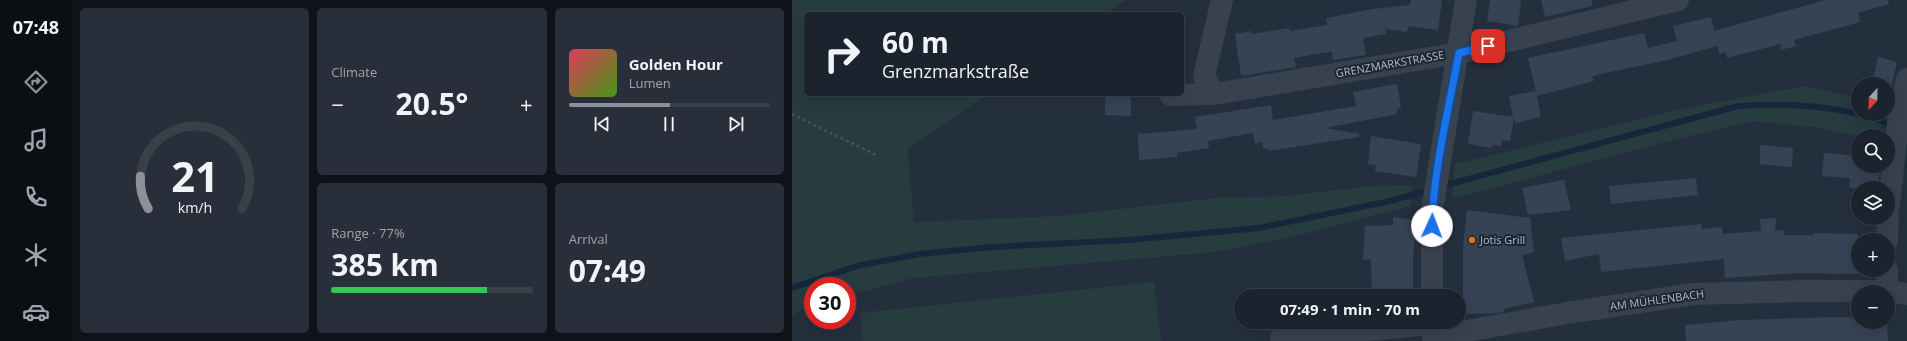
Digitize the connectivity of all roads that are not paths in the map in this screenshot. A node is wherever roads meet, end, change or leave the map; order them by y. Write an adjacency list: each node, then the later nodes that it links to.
1 (1222, 0): 6 (street)
2 (1466, 0): 4 (street)
3 (1678, 0): 4 (street, GRENZMARKSTRASSE)
4 (1459, 53): 6 (street, GRENZMARKSTRASSE); 10 (street)
5 (1907, 79): 8 (street)
6 (1214, 94): 7 (street, GRENZMARKSTRASSE)
7 (1184, 95)
8 (1892, 181)
9 (1851, 288): 11 (street, AM MÜHLENBACH)
10 (1432, 289)
11 (1432, 331): 12 (street, AM MÜHLENBACH)
12 (1281, 338)

